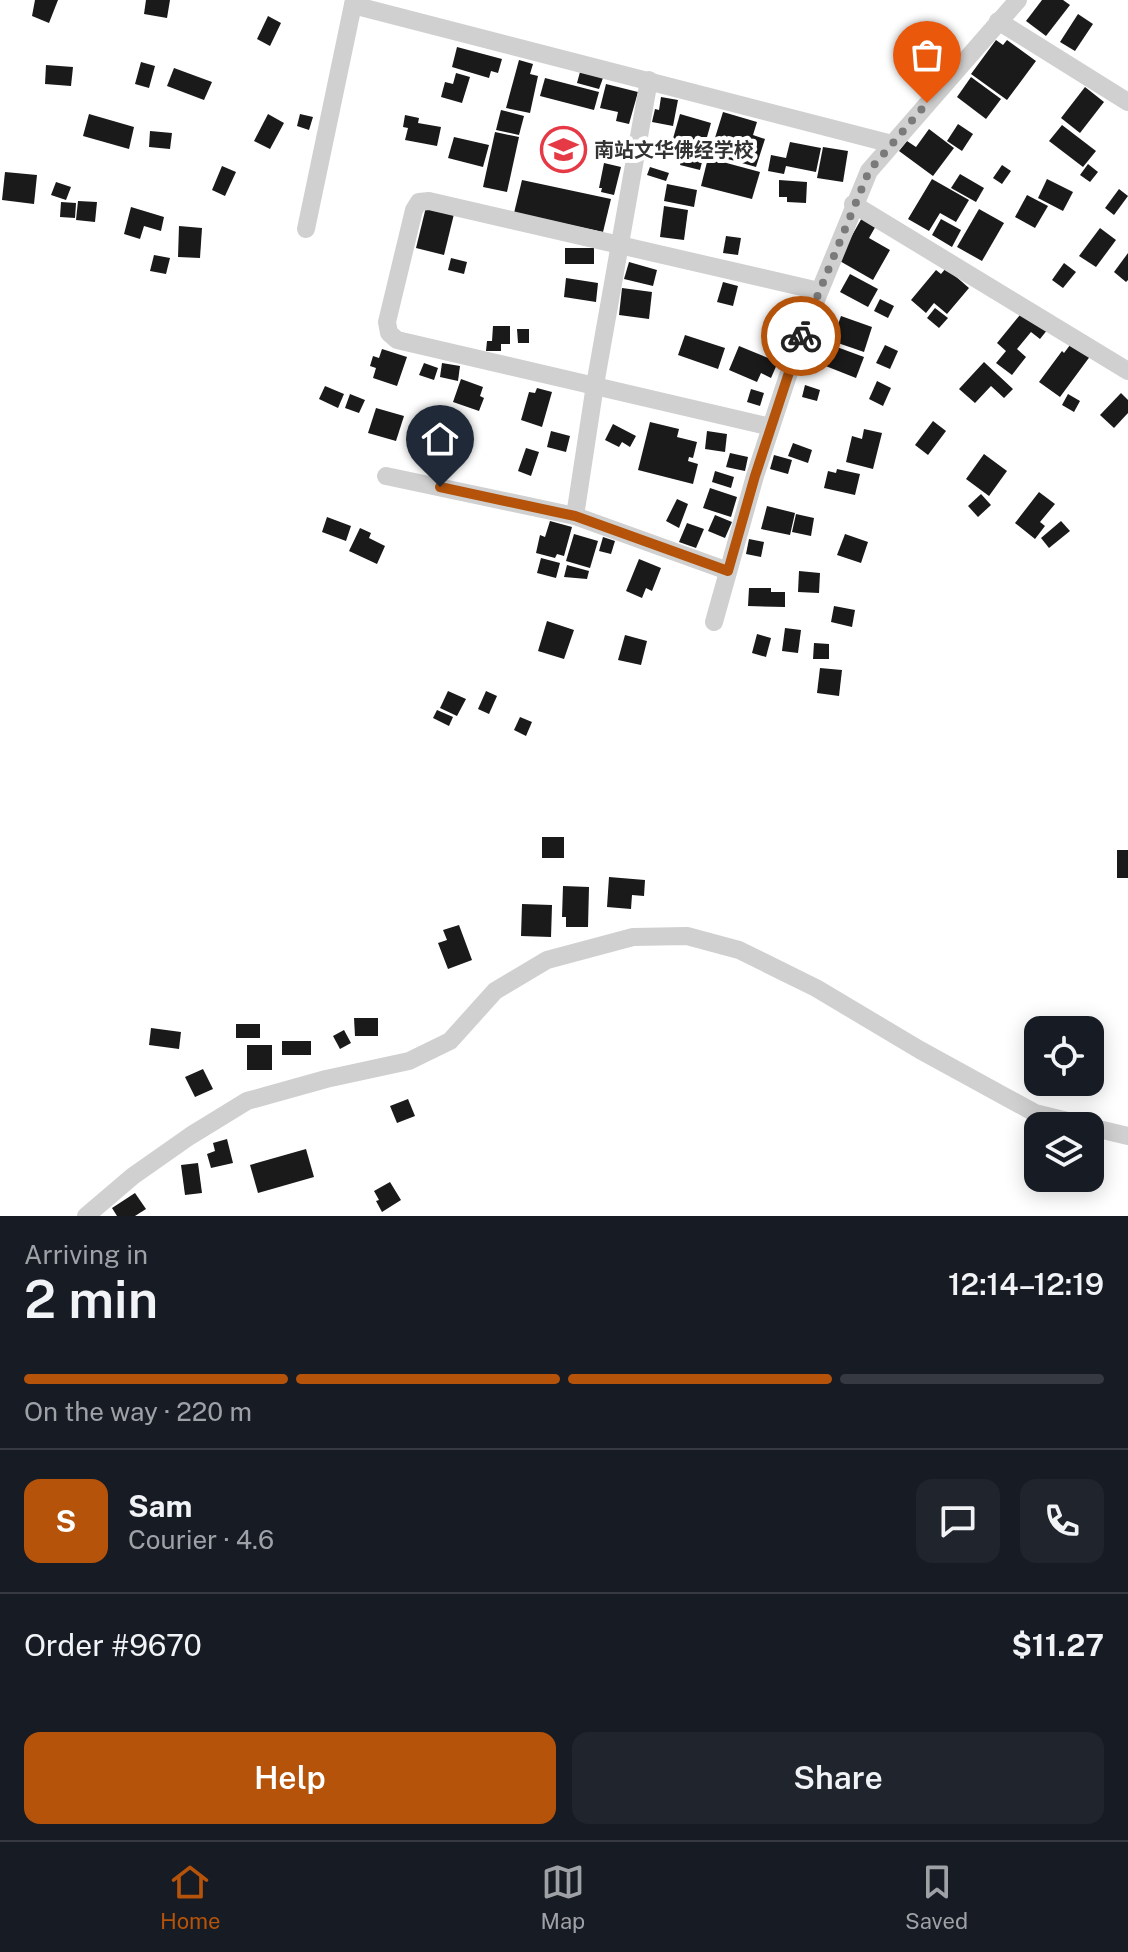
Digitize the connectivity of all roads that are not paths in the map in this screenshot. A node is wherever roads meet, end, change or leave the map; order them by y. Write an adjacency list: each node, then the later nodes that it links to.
1 (1018, 0): 3 (street)
2 (353, 3): 4 (street); 8 (street)
3 (998, 21): 5 (street); 6 (street)
4 (649, 80): 6 (street); 9 (street)
5 (1128, 102)
6 (892, 144): 7 (street)
7 (853, 204): 10 (street); 11 (street)
8 (306, 229)
9 (620, 244): 10 (street); 12 (street); 12 (street)
10 (819, 291): 13 (street)
11 (1128, 371)
12 (595, 385): 13 (street); 15 (street)
13 (771, 427): 16 (street)
14 (386, 476): 15 (street)
15 (575, 516): 16 (street)
16 (728, 571): 17 (street)
17 (714, 622)
18 (1033, 1112): 21 (street)
19 (1104, 1130): 20 (street)
20 (1128, 1136)
21 (86, 1216)

